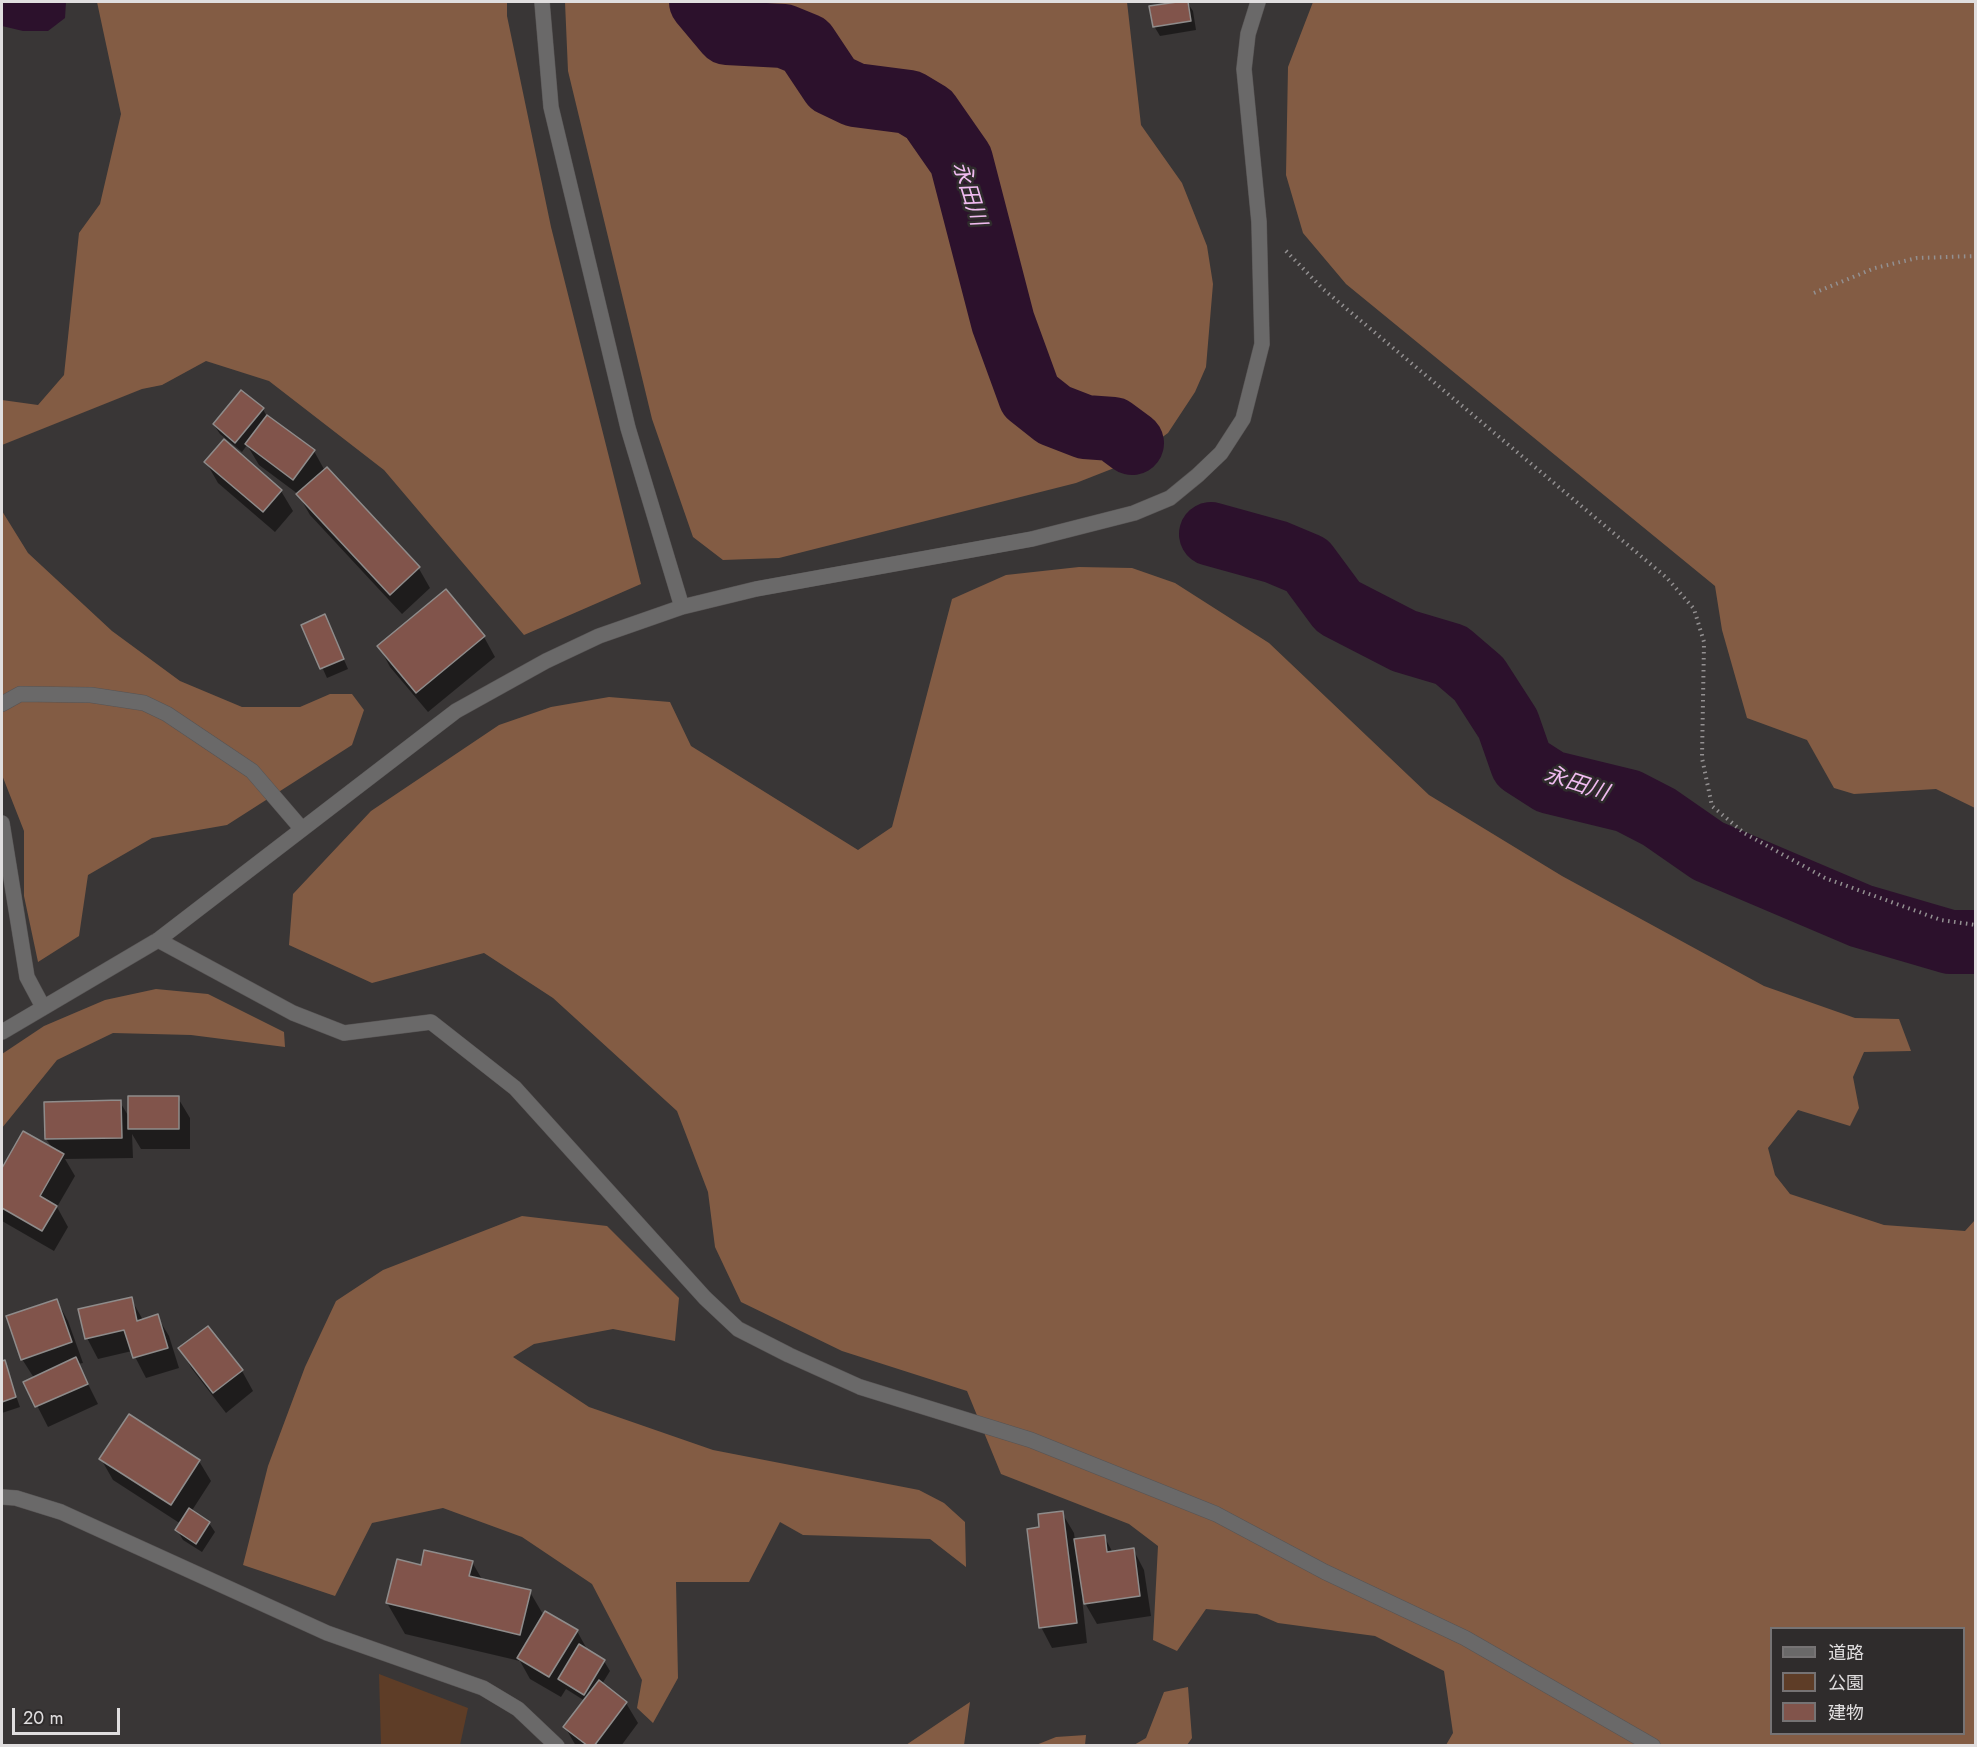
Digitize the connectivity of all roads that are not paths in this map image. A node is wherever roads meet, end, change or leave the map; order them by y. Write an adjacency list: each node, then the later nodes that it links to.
1 (542, 2): 3 (street)
2 (1258, 2): 3 (street)
3 (681, 607): 6 (street)
4 (2, 704): 6 (street)
5 (2, 823): 8 (street)
6 (301, 828): 7 (street)
7 (158, 940): 8 (street); 12 (street)
8 (43, 1007): 9 (street)
9 (2, 1032)
10 (2, 1497): 11 (street)
11 (557, 1746)
12 (1653, 1746)

